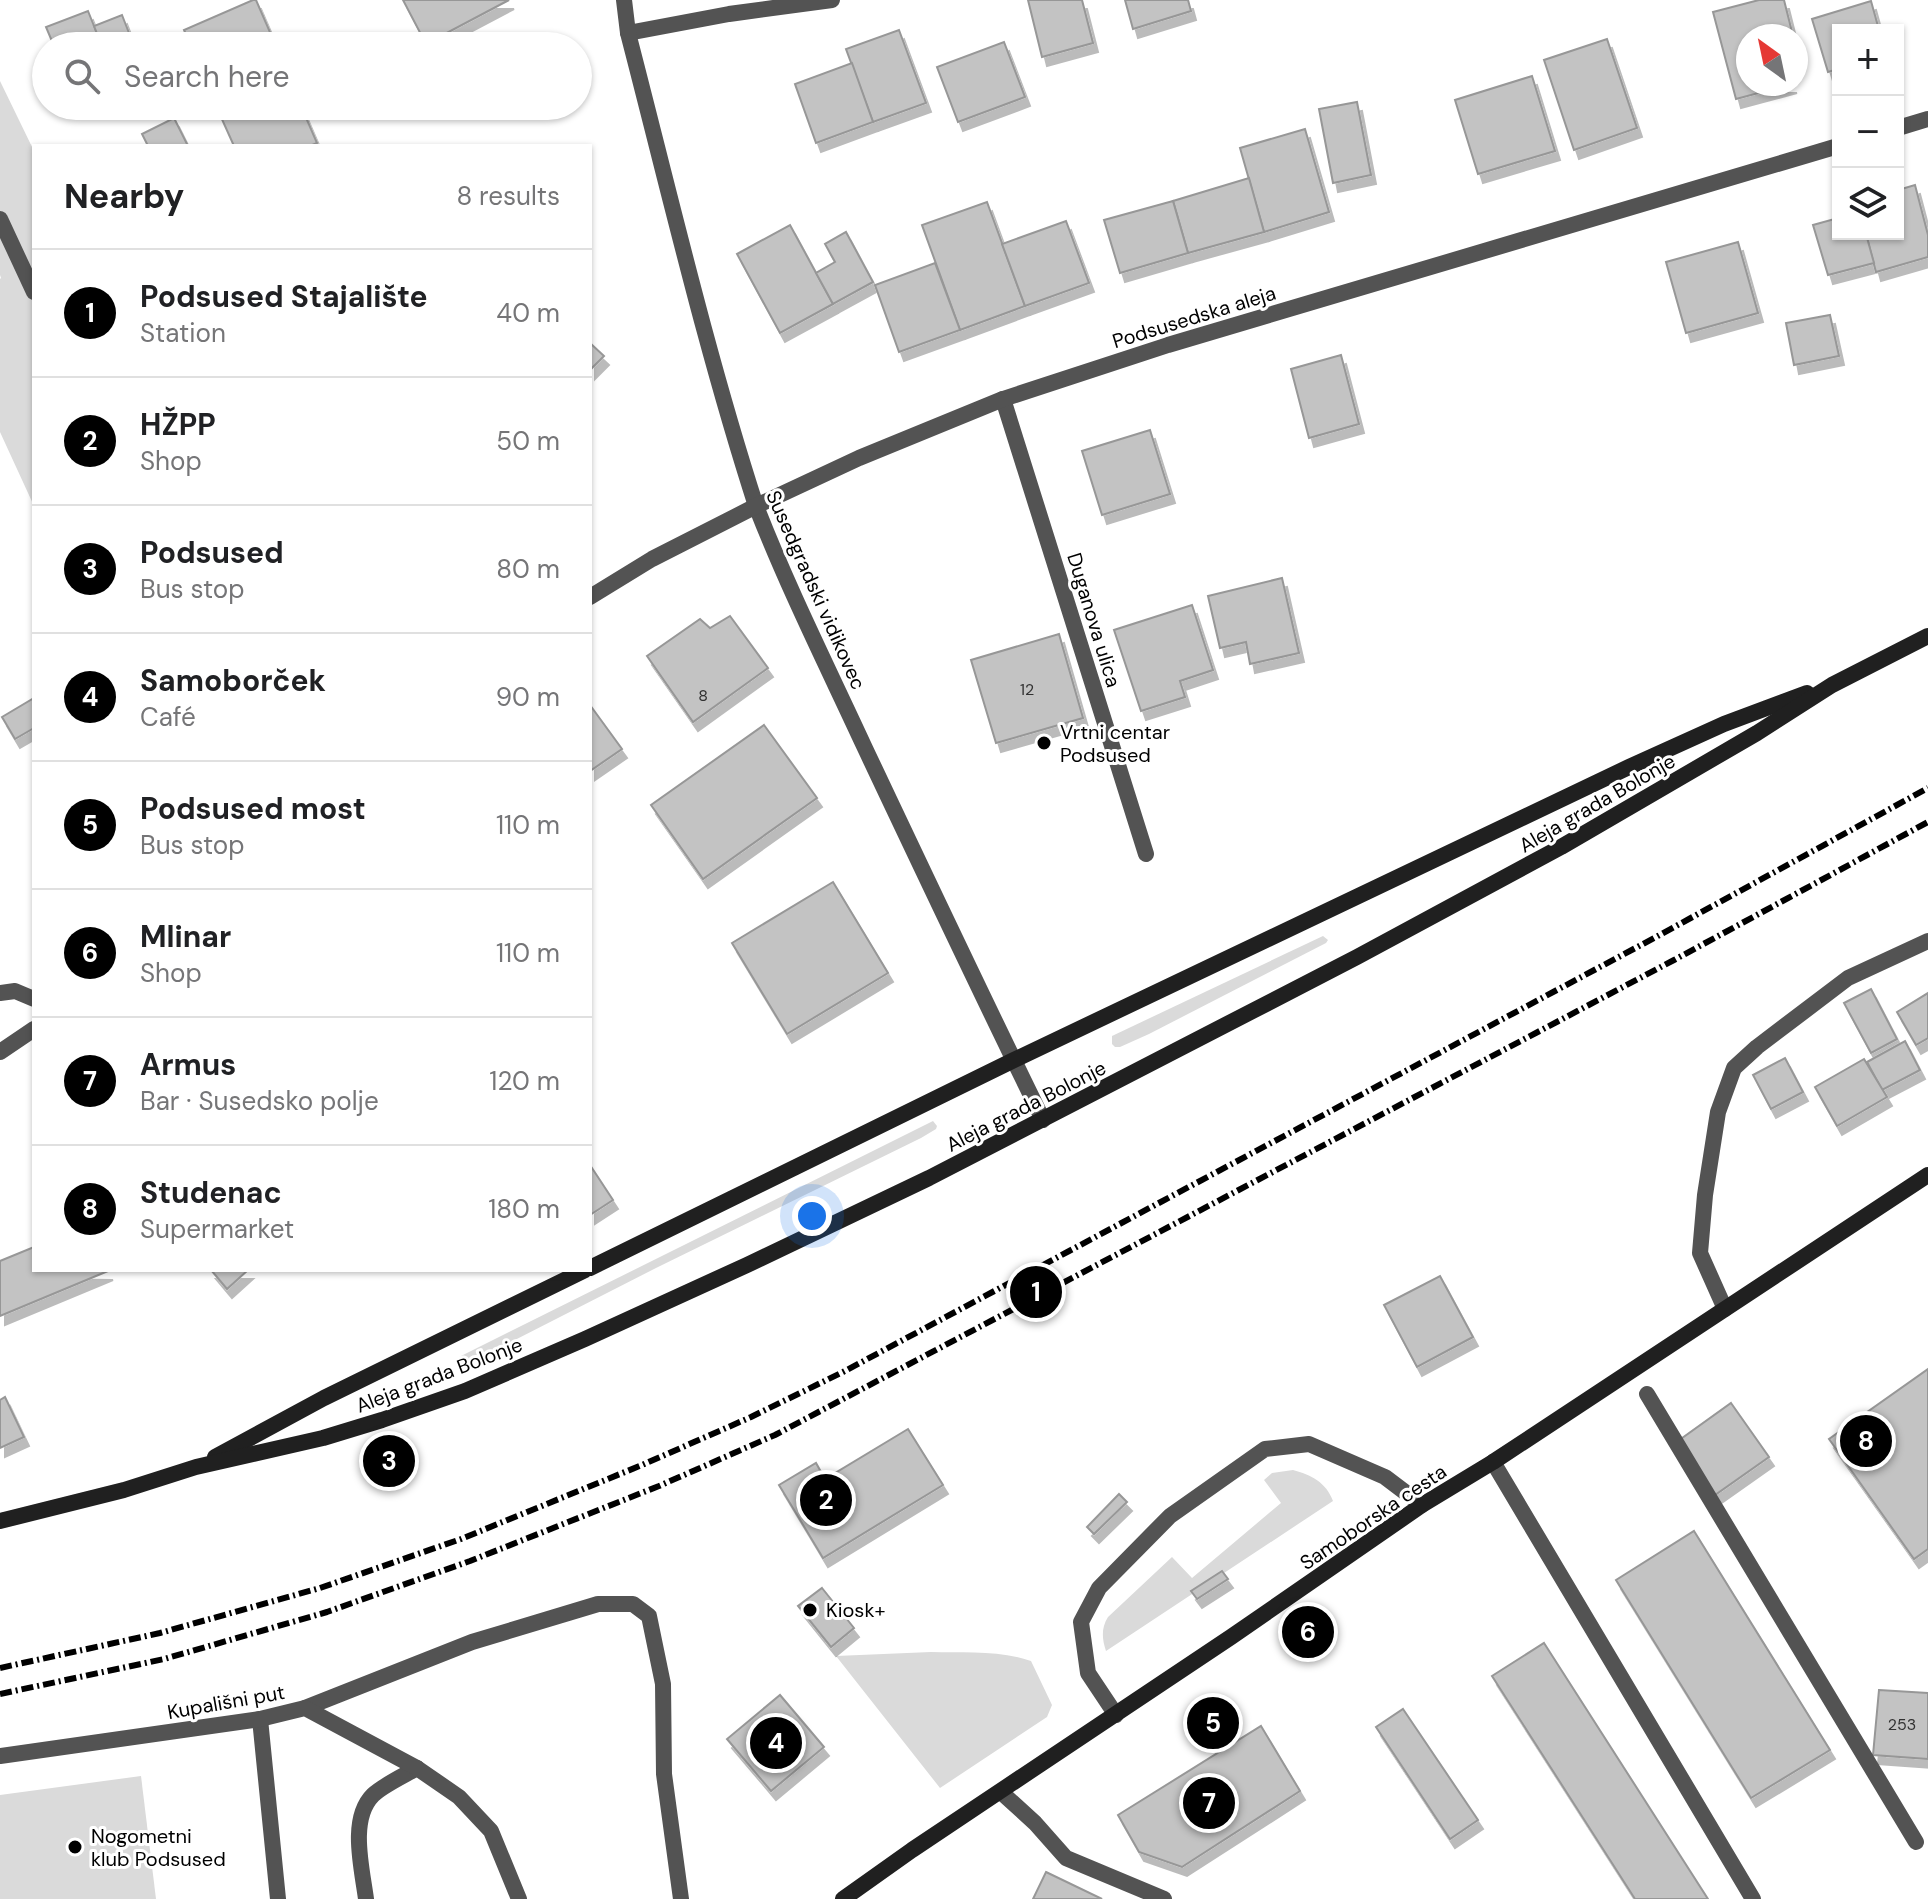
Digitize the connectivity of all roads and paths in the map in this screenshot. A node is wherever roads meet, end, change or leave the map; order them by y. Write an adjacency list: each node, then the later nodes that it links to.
1 (624, 0): 3 (street, Susedgradski vidikovec)
2 (832, 0): 3 (street)
3 (628, 33): 10 (street, Susedgradski vidikovec)
4 (1928, 119): 5 (street)
5 (1904, 126)
6 (1832, 148): 9 (street, Podsusedska aleja)
7 (0, 219): 8 (street)
8 (32, 288)
9 (1003, 399): 10 (street, Podsusedska aleja); 14 (street, Duganova ulica)
10 (756, 506): 11 (street, Podsusedska aleja); 20 (street, Susedgradski vidikovec)
11 (592, 596)
12 (1928, 636): 13 (main road, Aleja grada Bolonje)
13 (1832, 685): 20 (main road, Aleja grada Bolonje); 21 (main road, Aleja grada Bolonje)
14 (1146, 854)
15 (1928, 941): 25 (street)
16 (0, 993): 17 (street)
17 (32, 998)
18 (32, 1030): 19 (street)
19 (0, 1052)
20 (1014, 1060): 21 (street, Susedgradski vidikovec); 23 (main road, Aleja grada Bolonje)
21 (1043, 1120): 28 (main road, Aleja grada Bolonje)
22 (1928, 1175): 25 (main road, Samoborska cesta)
23 (592, 1267)
24 (582, 1272): 28 (main road, Aleja grada Bolonje)
25 (1725, 1309): 27 (main road, Samoborska cesta)
26 (1647, 1394): 37 (street)
27 (1493, 1462): 29 (main road, Samoborska cesta); 44 (street)
28 (196, 1467): 30 (main road, Aleja grada Bolonje)
29 (1422, 1505): 32 (main road, Samoborska cesta); 32 (street)
30 (0, 1521)
31 (305, 1708): 33 (street, Kupališni put); 35 (street, Kupališni put); 41 (street)
32 (1116, 1715): 36 (main road, Samoborska cesta)
33 (260, 1719): 34 (street, Kupališni put); 38 (street)
34 (0, 1756)
35 (417, 1768): 39 (street); 40 (street, Kupališni put)
36 (1001, 1792): 42 (main road, Samoborska cesta); 43 (street)
37 (1916, 1842)
38 (278, 1899)
39 (366, 1899)
40 (519, 1899)
41 (681, 1899)
42 (843, 1899)
43 (1164, 1899)
44 (1753, 1899)

